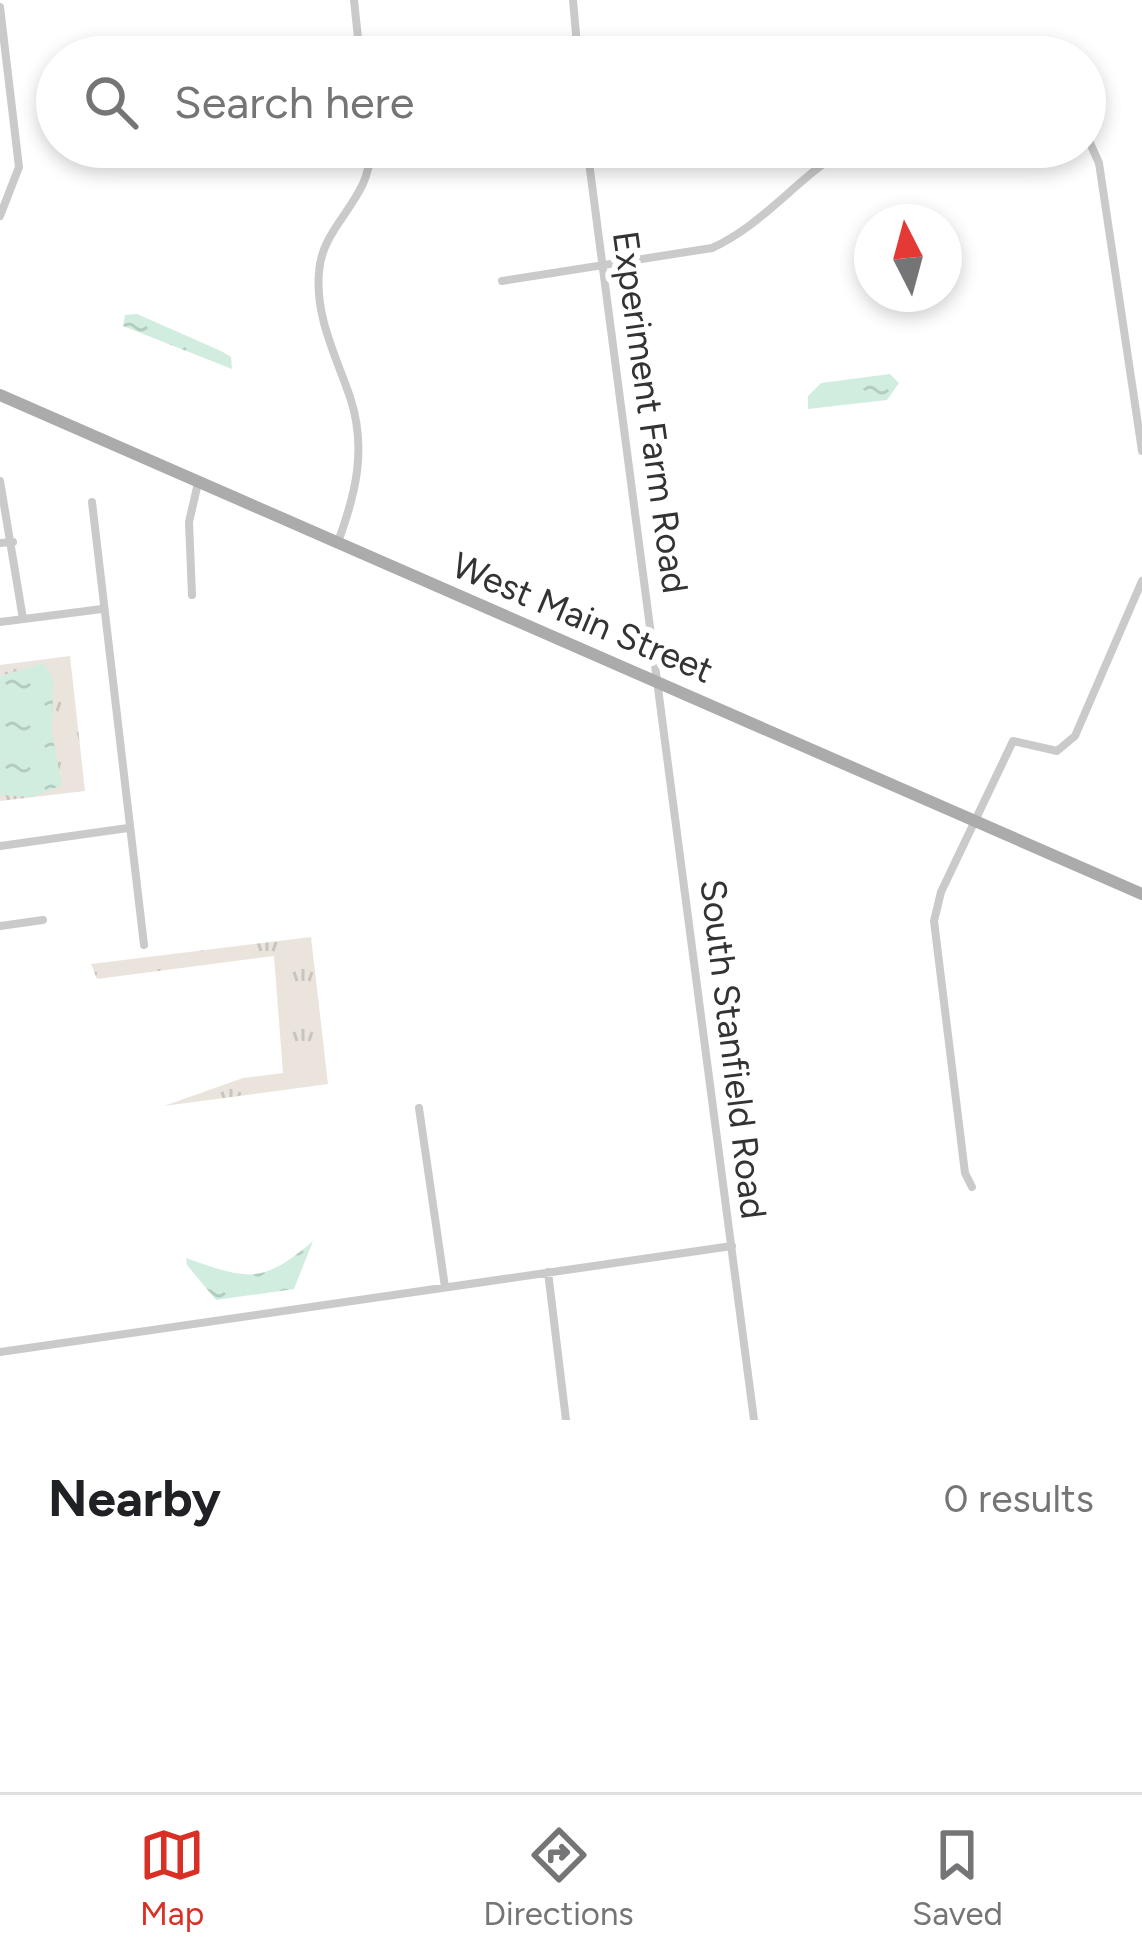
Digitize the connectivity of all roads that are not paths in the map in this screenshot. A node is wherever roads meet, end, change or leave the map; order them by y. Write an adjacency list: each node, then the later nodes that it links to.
1 (354, 0): 4 (street)
2 (573, 0): 5 (street)
3 (0, 7): 10 (street)
4 (358, 36)
5 (576, 36)
6 (369, 168): 20 (street)
7 (590, 168): 11 (street, Experiment Farm Road)
8 (815, 168): 11 (street)
9 (1100, 168): 14 (street)
10 (0, 216)
11 (604, 267): 12 (street); 26 (street, Experiment Farm Road)
12 (502, 280)
13 (0, 395): 15 (main road, West Main Street)
14 (1142, 451)
15 (199, 481): 20 (main road, West Main Street); 22 (street)
16 (0, 482): 18 (street)
17 (92, 502): 23 (street)
18 (13, 542): 19 (street); 24 (street)
19 (0, 544)
20 (337, 544): 26 (main road, West Main Street)
21 (1142, 581): 27 (street)
22 (191, 595)
23 (102, 609): 24 (street); 28 (street)
24 (23, 619): 25 (street)
25 (0, 622)
26 (661, 684): 27 (main road, West Main Street); 36 (street, South Stanfield Road)
27 (976, 820): 30 (main road, West Main Street); 35 (street)
28 (128, 829): 29 (street); 33 (street)
29 (0, 846)
30 (1142, 894)
31 (44, 920): 32 (street)
32 (0, 926)
33 (144, 946)
34 (419, 1108): 38 (street)
35 (972, 1187)
36 (732, 1246): 37 (street); 41 (street, South Stanfield Road)
37 (548, 1272): 38 (street); 40 (street)
38 (445, 1288): 39 (street)
39 (0, 1352)
40 (566, 1420)
41 (754, 1420)

